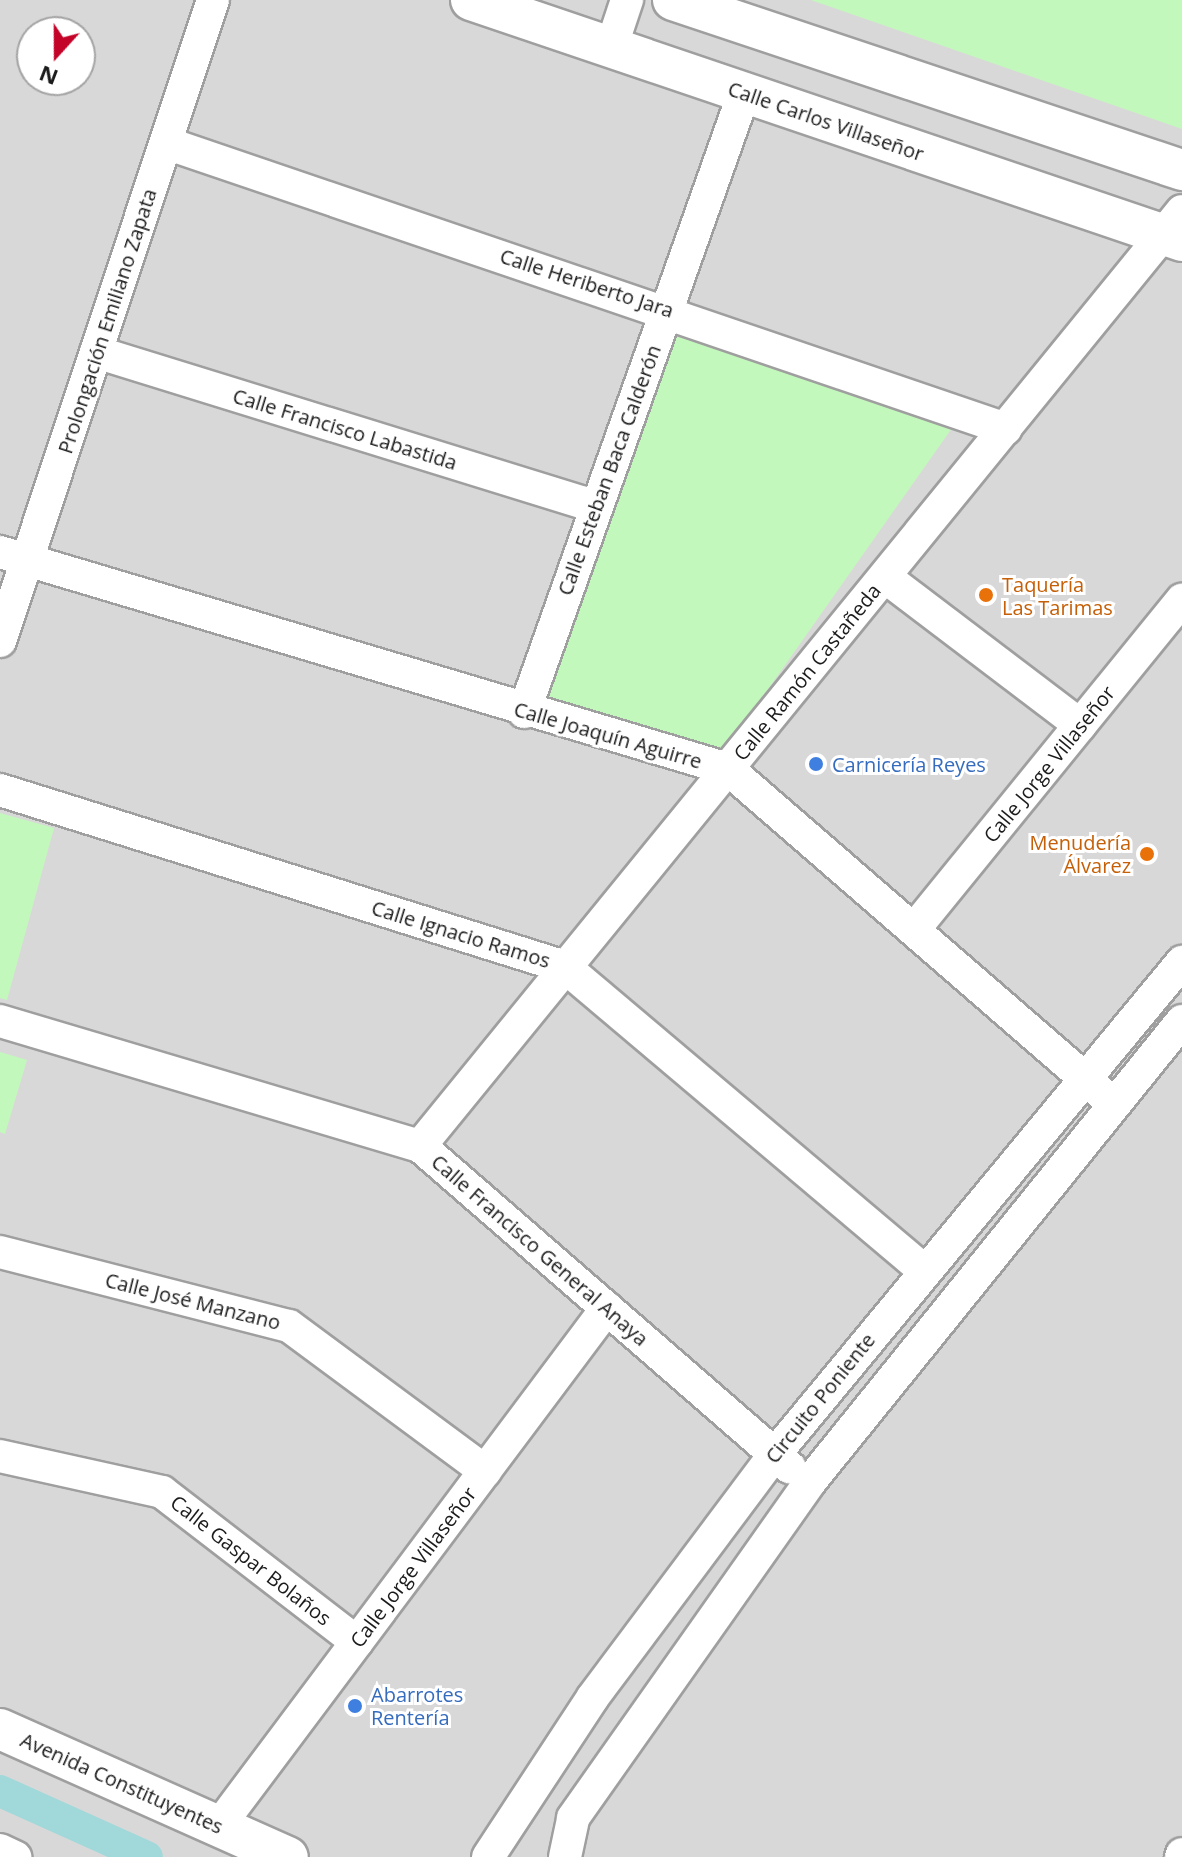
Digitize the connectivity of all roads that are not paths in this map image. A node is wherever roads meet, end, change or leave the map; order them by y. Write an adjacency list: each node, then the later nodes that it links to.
1 (213, 0): 7 (street, Prolongación Emiliano Zapata)
2 (471, 0): 5 (street, Calle Carlos Villaseñor)
3 (627, 0): 5 (street)
4 (703, 4): 8 (street)
5 (611, 48): 6 (street, Calle Carlos Villaseñor)
6 (744, 93): 9 (street, Calle Carlos Villaseñor); 10 (street, Calle Esteban Baca Calderón)
7 (166, 143): 10 (street, Calle Heriberto Jara); 11 (street, Prolongación Emiliano Zapata)
8 (1182, 170)
9 (1176, 229): 12 (street, Calle Ramón Castañeda)
10 (667, 309): 12 (street, Calle Heriberto Jara); 13 (street, Calle Esteban Baca Calderón)
11 (96, 352): 13 (street, Calle Francisco Labastida); 14 (street, Prolongación Emiliano Zapata)
12 (1006, 429): 15 (street, Calle Ramón Castañeda)
13 (594, 506): 18 (street, Calle Esteban Baca Calderón)
14 (13, 556): 17 (street, Prolongación Emiliano Zapata); 18 (street, Calle Joaquín Aguirre)
15 (885, 577): 19 (street); 20 (street, Calle Ramón Castañeda)
16 (1182, 600): 19 (street, Calle Jorge Villaseñor)
17 (0, 641)
18 (524, 712): 20 (street, Calle Joaquín Aguirre)
19 (1080, 725): 22 (street, Calle Jorge Villaseñor)
20 (728, 769): 22 (street, Calle Joaquín Aguirre); 24 (street, Calle Ramón Castañeda)
21 (0, 790): 24 (street, Calle Ignacio Ramos)
22 (916, 927): 27 (street, Calle Joaquín Aguirre)
23 (1182, 962): 27 (street, Circuito Poniente)
24 (565, 967): 29 (street, Calle Ramón Castañeda); 31 (street, Calle Ignacio Ramos)
25 (0, 1021): 29 (street, Calle Francisco General Anaya)
26 (1182, 1021): 28 (street)
27 (1087, 1081): 28 (street, Calle Joaquín Aguirre); 31 (street, Circuito Poniente)
28 (1113, 1103): 36 (street)
29 (420, 1146): 32 (street, Calle Francisco General Anaya)
30 (0, 1252): 35 (street, Calle José Manzano)
31 (924, 1270): 33 (street, Circuito Poniente)
32 (607, 1308): 33 (street, Calle Francisco General Anaya); 35 (street, Calle Jorge Villaseñor)
33 (775, 1454): 36 (street, Calle Francisco General Anaya); 43 (street, Circuito Poniente)
34 (0, 1456): 37 (street, Calle Gaspar Bolaños)
35 (485, 1471): 37 (street, Calle Jorge Villaseñor)
36 (809, 1483): 44 (street)
37 (357, 1642): 39 (street, Calle Jorge Villaseñor)
38 (0, 1729): 39 (street, Avenida Constituyentes)
39 (219, 1826): 42 (street, Avenida Constituyentes)
40 (0, 1850): 41 (street)
41 (15, 1857)
42 (288, 1857)
43 (488, 1857)
44 (565, 1857)

